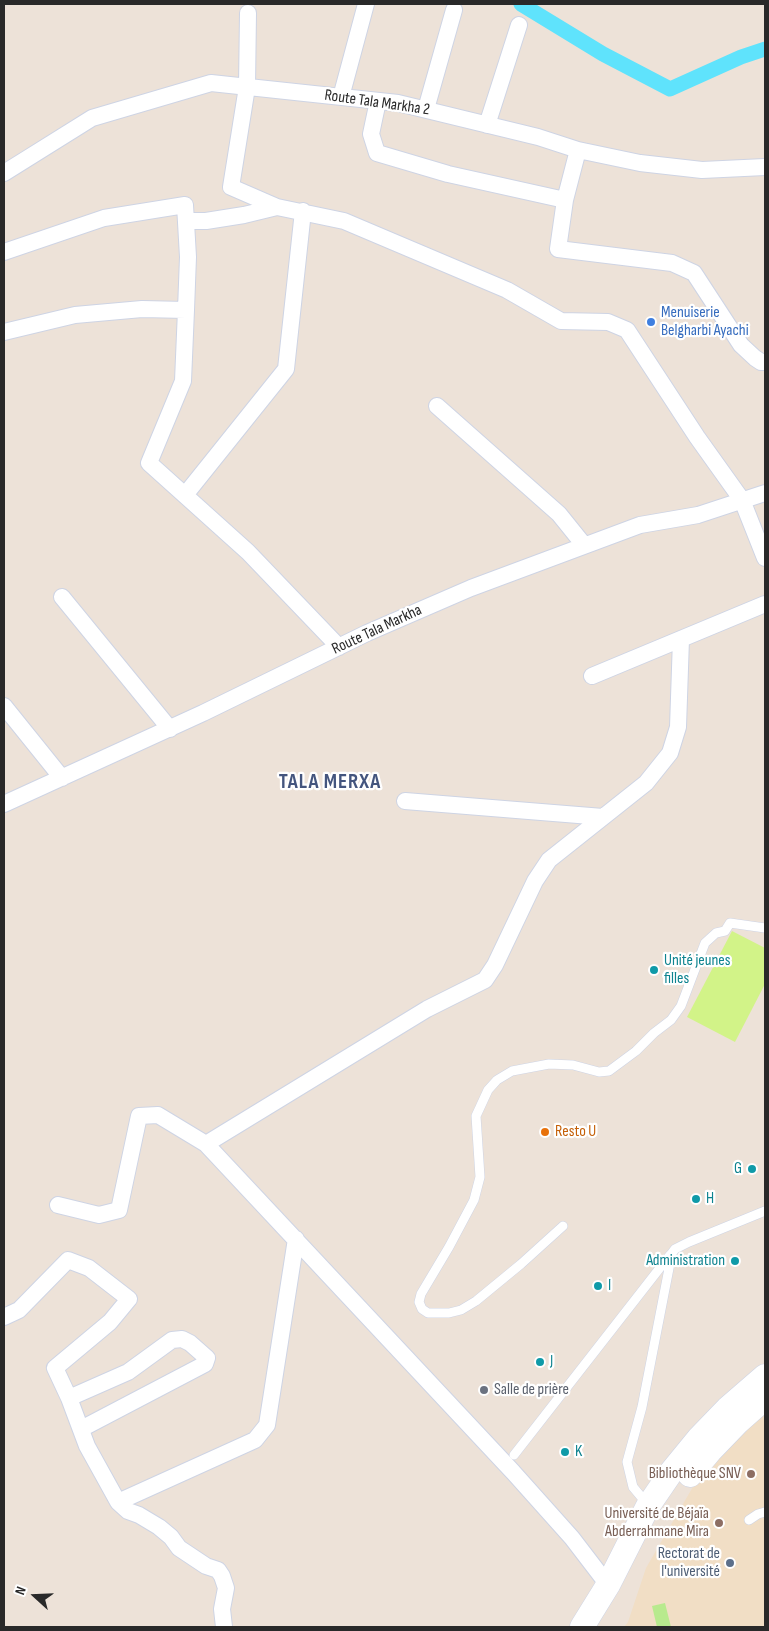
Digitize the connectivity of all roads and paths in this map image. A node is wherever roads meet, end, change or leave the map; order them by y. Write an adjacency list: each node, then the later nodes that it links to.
1 (366, 4): 6 (street)
2 (454, 10): 8 (street)
3 (248, 13): 5 (street)
4 (519, 25): 9 (street)
5 (247, 87): 6 (street, Route Tala Markha 2); 12 (street, Route Tala Markha 2); 14 (street)
6 (341, 97): 7 (street, Route Tala Markha 2)
7 (378, 101): 8 (street, Route Tala Markha 2); 13 (street)
8 (426, 109): 9 (street, Route Tala Markha 2)
9 (487, 125): 10 (street, Route Tala Markha 2)
10 (578, 150): 11 (street, Route Tala Markha 2); 13 (street)
11 (765, 167)
12 (7, 168)
13 (565, 200): 20 (street)
14 (276, 208): 15 (street); 16 (street)
15 (303, 211): 23 (street); 24 (street)
16 (186, 221): 17 (street); 18 (street)
17 (4, 252)
18 (186, 310): 19 (street); 23 (street)
19 (4, 332)
20 (765, 362)
21 (437, 406): 25 (street)
22 (765, 494): 24 (street, Route Tala Markha)
23 (185, 495): 30 (street)
24 (742, 500): 25 (street, Route Tala Markha); 26 (street)
25 (584, 545): 30 (street, Route Tala Markha)
26 (765, 558)
27 (62, 597): 33 (street)
28 (765, 604): 29 (street)
29 (682, 639): 31 (street); 37 (street)
30 (339, 647): 33 (street, Route Tala Markha)
31 (592, 676)
32 (4, 706): 34 (street)
33 (170, 729): 34 (street, Route Tala Markha)
34 (62, 778): 36 (street, Route Tala Markha)
35 (405, 801): 37 (street)
36 (4, 804)
37 (603, 817): 39 (street)
38 (765, 928): 42 (lane)
39 (206, 1144): 40 (street); 43 (street)
40 (58, 1205)
41 (765, 1211): 44 (lane)
42 (562, 1226)
43 (296, 1239): 51 (street); 55 (street)
44 (672, 1253): 50 (lane); 52 (lane)
45 (4, 1317): 47 (street)
46 (765, 1376): 52 (street)
47 (69, 1398): 49 (street); 49 (street)
48 (765, 1398): 52 (street)
49 (81, 1429): 51 (street)
50 (514, 1455)
51 (118, 1502): 56 (street)
52 (655, 1511): 55 (street); 58 (street)
53 (765, 1512): 54 (lane)
54 (749, 1520)
55 (608, 1586): 57 (street)
56 (224, 1627)
57 (582, 1627)
58 (601, 1627)

